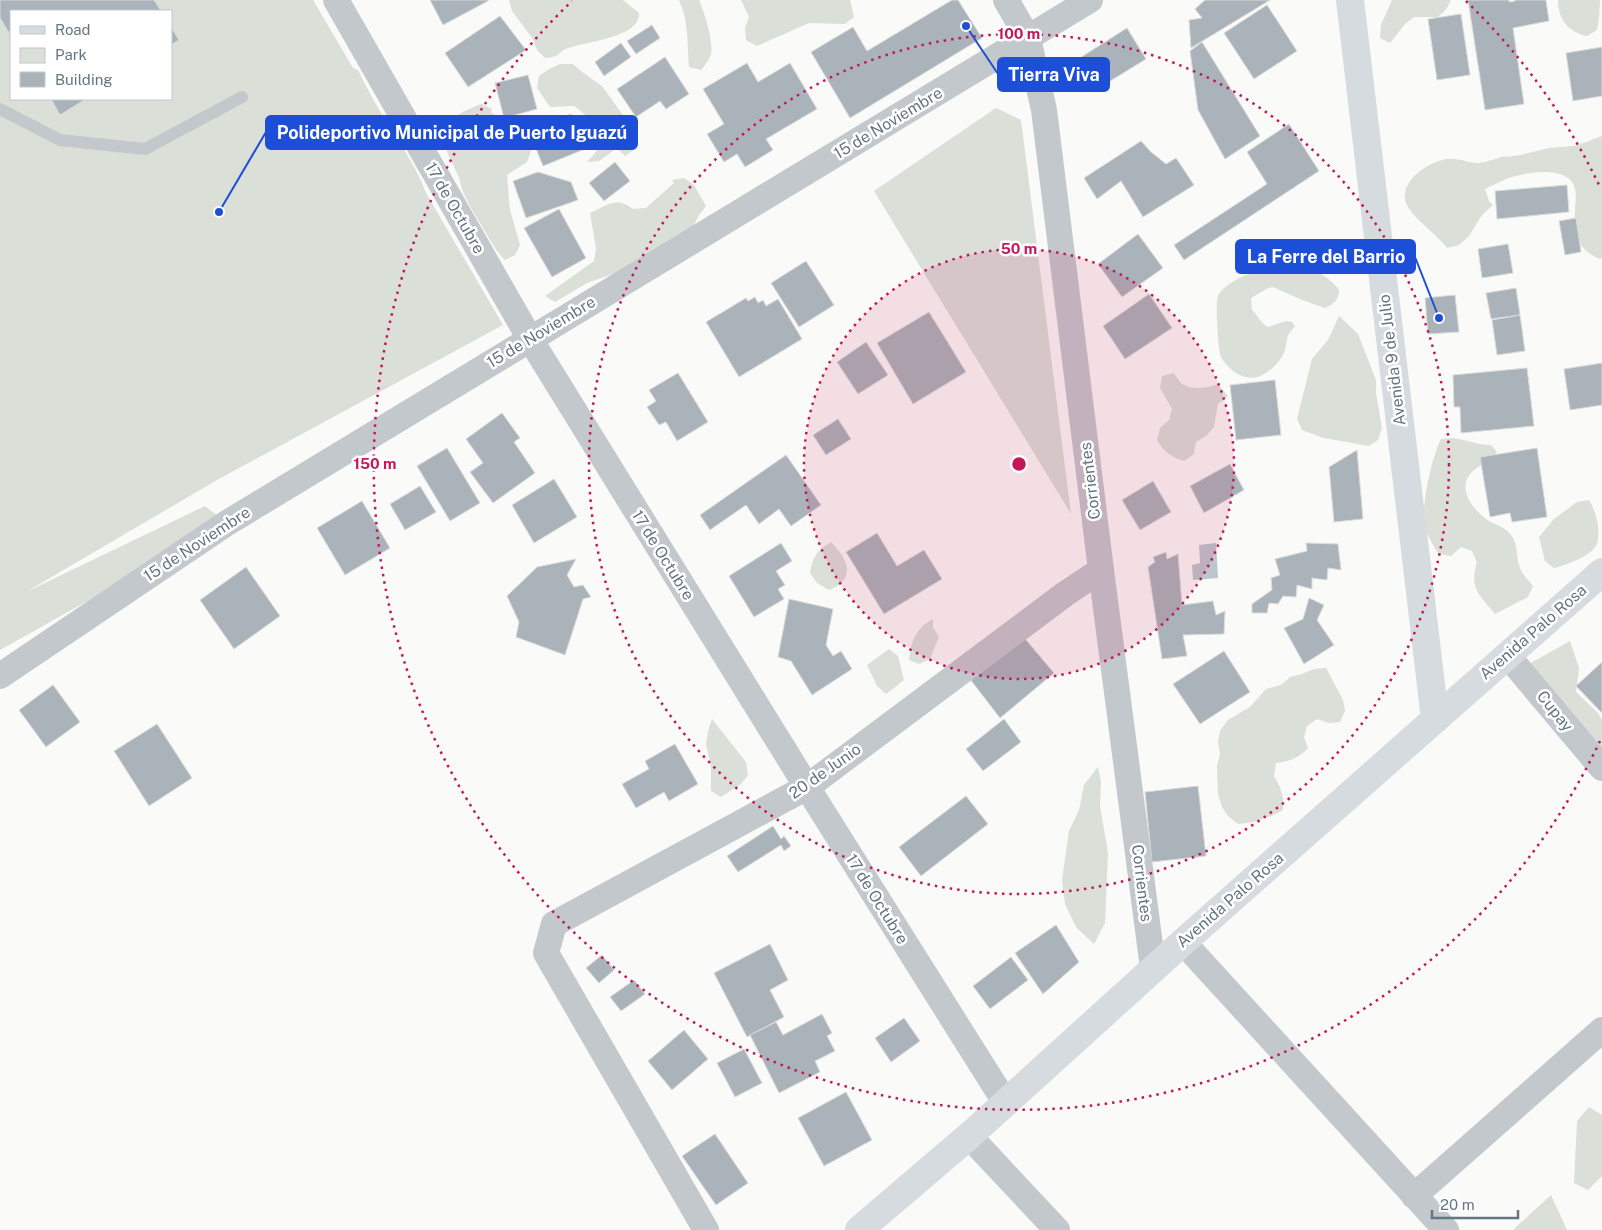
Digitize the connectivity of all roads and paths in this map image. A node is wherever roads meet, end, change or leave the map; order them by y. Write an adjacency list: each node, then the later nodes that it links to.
1 (336, 0): 8 (street, 17 de Octubre)
2 (1006, 0): 5 (street, Corrientes)
3 (1090, 0): 5 (street, 15 de Noviembre)
4 (1350, 0): 13 (main road, Avenida 9 de Julio)
5 (1028, 38): 8 (street, 15 de Noviembre); 9 (street, Corrientes)
6 (242, 97): 7 (lane)
7 (0, 109)
8 (530, 339): 12 (street, 15 de Noviembre); 15 (street, 17 de Octubre)
9 (1101, 570): 15 (street, 20 de Junio); 17 (street, Corrientes)
10 (1602, 572): 11 (main road, Avenida Palo Rosa)
11 (1507, 655): 13 (main road, Avenida Palo Rosa); 14 (street, Cupay)
12 (0, 676)
13 (1435, 719): 16 (main road, Avenida Palo Rosa)
14 (1602, 768)
15 (807, 787): 19 (street, 17 de Octubre); 22 (street, 20 de Junio)
16 (1183, 942): 17 (main road, Avenida Palo Rosa); 21 (street)
17 (1153, 968): 19 (main road, Avenida Palo Rosa)
18 (1602, 1030): 21 (street)
19 (1005, 1102): 20 (main road, Avenida Palo Rosa)
20 (969, 1136): 23 (main road, Avenida Palo Rosa); 24 (street)
21 (1414, 1196): 25 (street)
22 (706, 1230)
23 (859, 1230)
24 (1057, 1230)
25 (1446, 1230)

